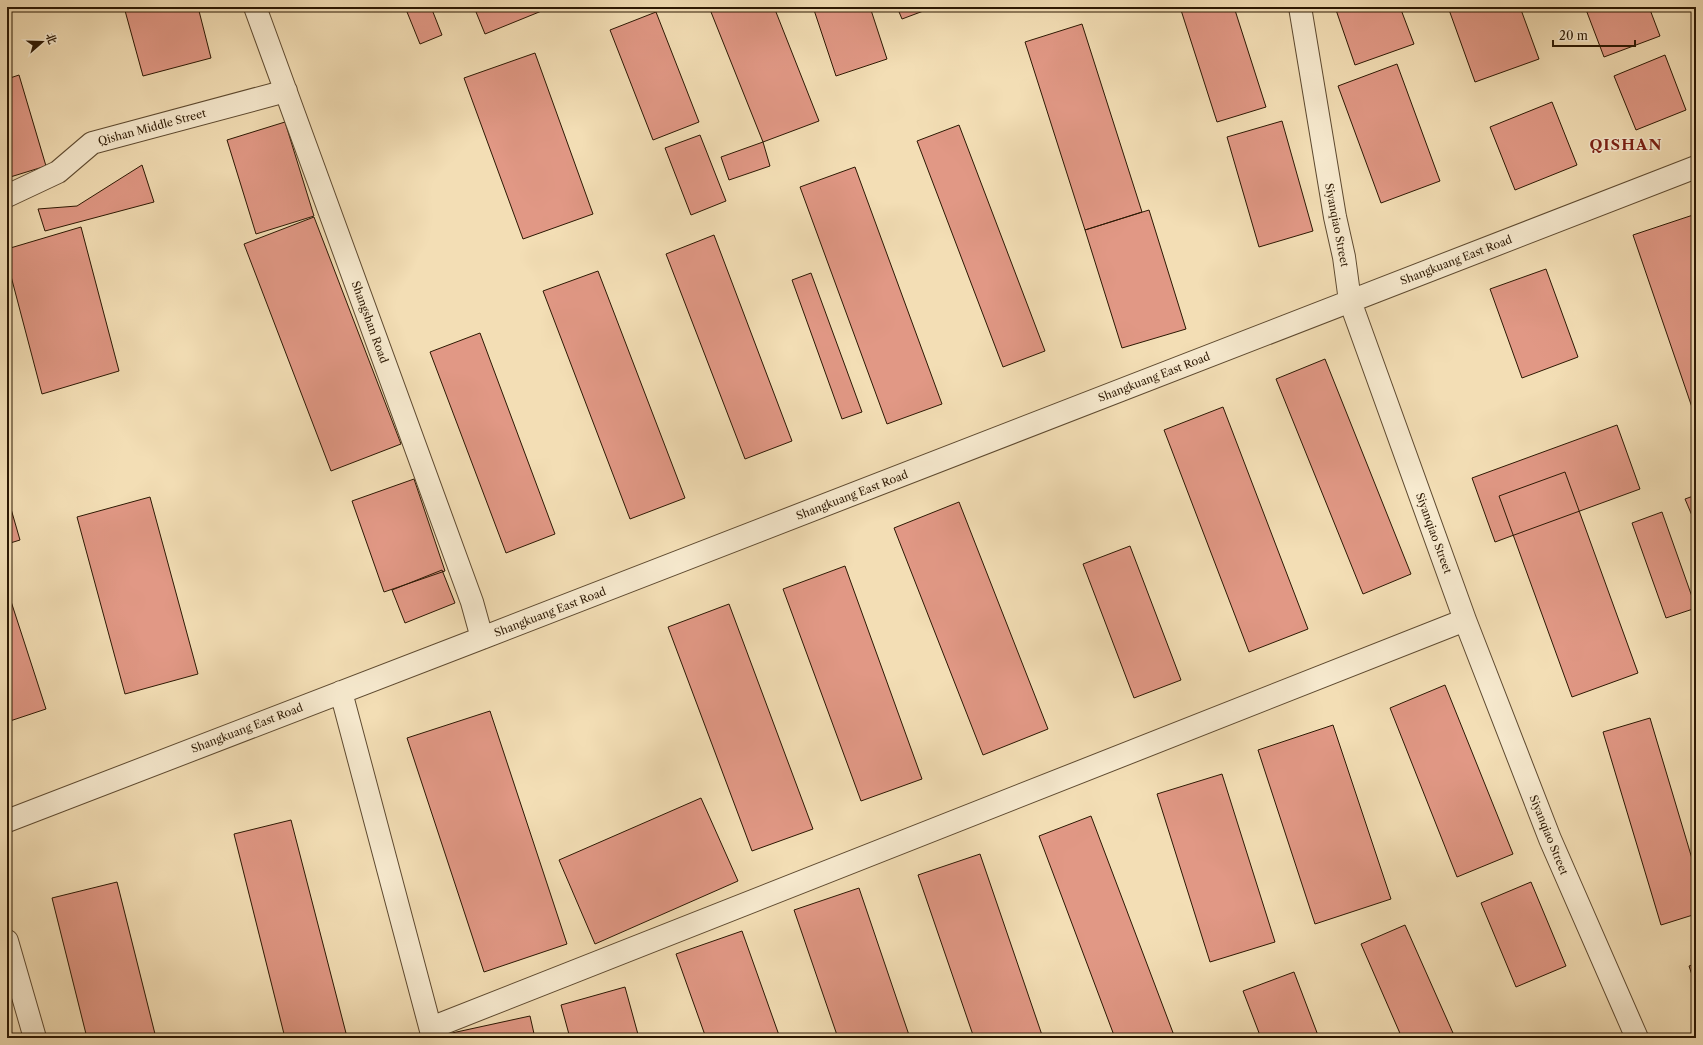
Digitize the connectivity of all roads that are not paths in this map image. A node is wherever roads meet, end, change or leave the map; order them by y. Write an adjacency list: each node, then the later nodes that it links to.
1 (255, 7): 3 (street, Shangshan Road)
2 (1300, 7): 6 (street, Siyanqiao Street)
3 (286, 91): 5 (street, Qishan Middle Street); 8 (street, Shangshan Road)
4 (1696, 167): 6 (street, Shangkuang East Road)
5 (7, 196)
6 (1350, 301): 7 (street, Siyanqiao Street); 8 (street, Shangkuang East Road)
7 (1465, 620): 12 (street); 14 (street, Siyanqiao Street)
8 (482, 638): 9 (street, Shangkuang East Road)
9 (341, 692): 10 (street, Shangkuang East Road); 12 (street)
10 (7, 821)
11 (7, 941): 13 (street)
12 (432, 1033)
13 (36, 1038)
14 (1637, 1038)

